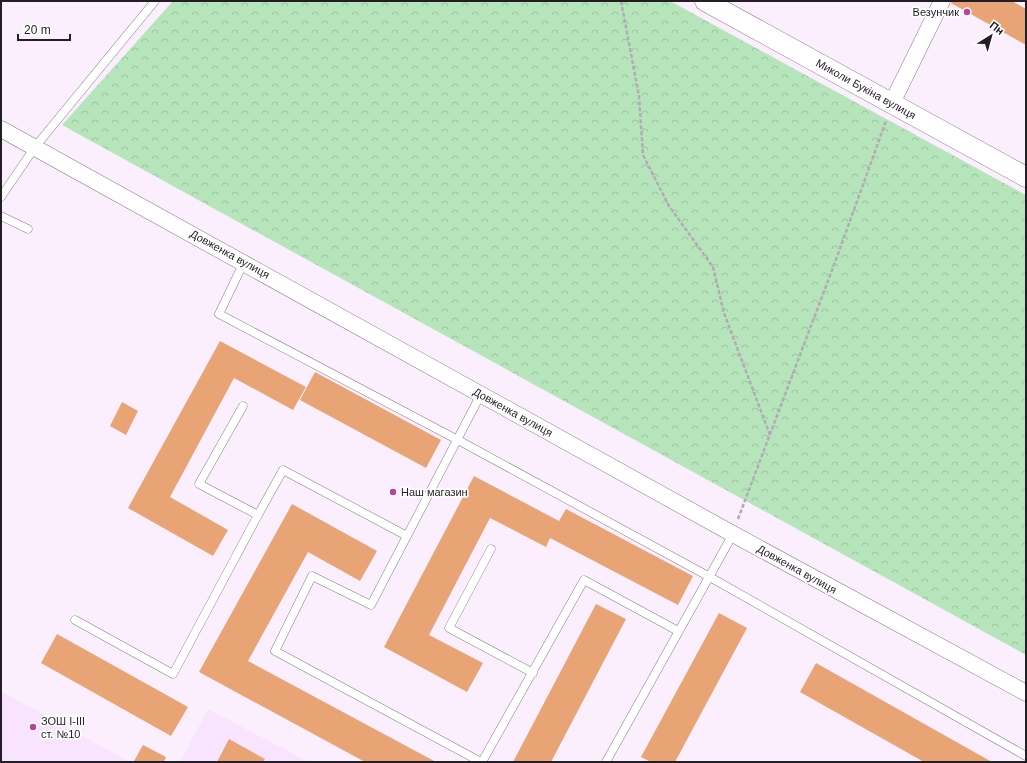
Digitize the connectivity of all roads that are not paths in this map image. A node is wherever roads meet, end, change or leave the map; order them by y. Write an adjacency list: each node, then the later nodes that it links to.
1 (155, 1): 6 (lane)
2 (705, 1): 4 (street, Миколи Букіна вулиця)
3 (942, 1): 4 (street)
4 (892, 103): 7 (street, Миколи Букіна вулиця)
5 (1, 129): 6 (street, Довженка вулиця)
6 (35, 147): 8 (lane); 11 (street, Довженка вулиця)
7 (1026, 177)
8 (1, 197)
9 (1, 216): 10 (lane)
10 (28, 229)
11 (244, 262): 12 (street, Довженка вулиця); 14 (lane)
12 (482, 394): 14 (lane); 16 (street, Довженка вулиця)
13 (243, 406): 15 (lane)
14 (458, 440): 17 (lane); 19 (lane)
15 (258, 515): 17 (lane); 20 (lane)
16 (733, 534): 19 (lane); 23 (street, Довженка вулиця)
17 (407, 536): 26 (lane)
18 (491, 549): 22 (lane)
19 (708, 576): 21 (lane); 24 (lane)
20 (75, 620)
21 (678, 631): 22 (lane); 25 (lane)
22 (533, 673): 26 (lane)
23 (1026, 693)
24 (1026, 756)
25 (609, 761)
26 (482, 762)

